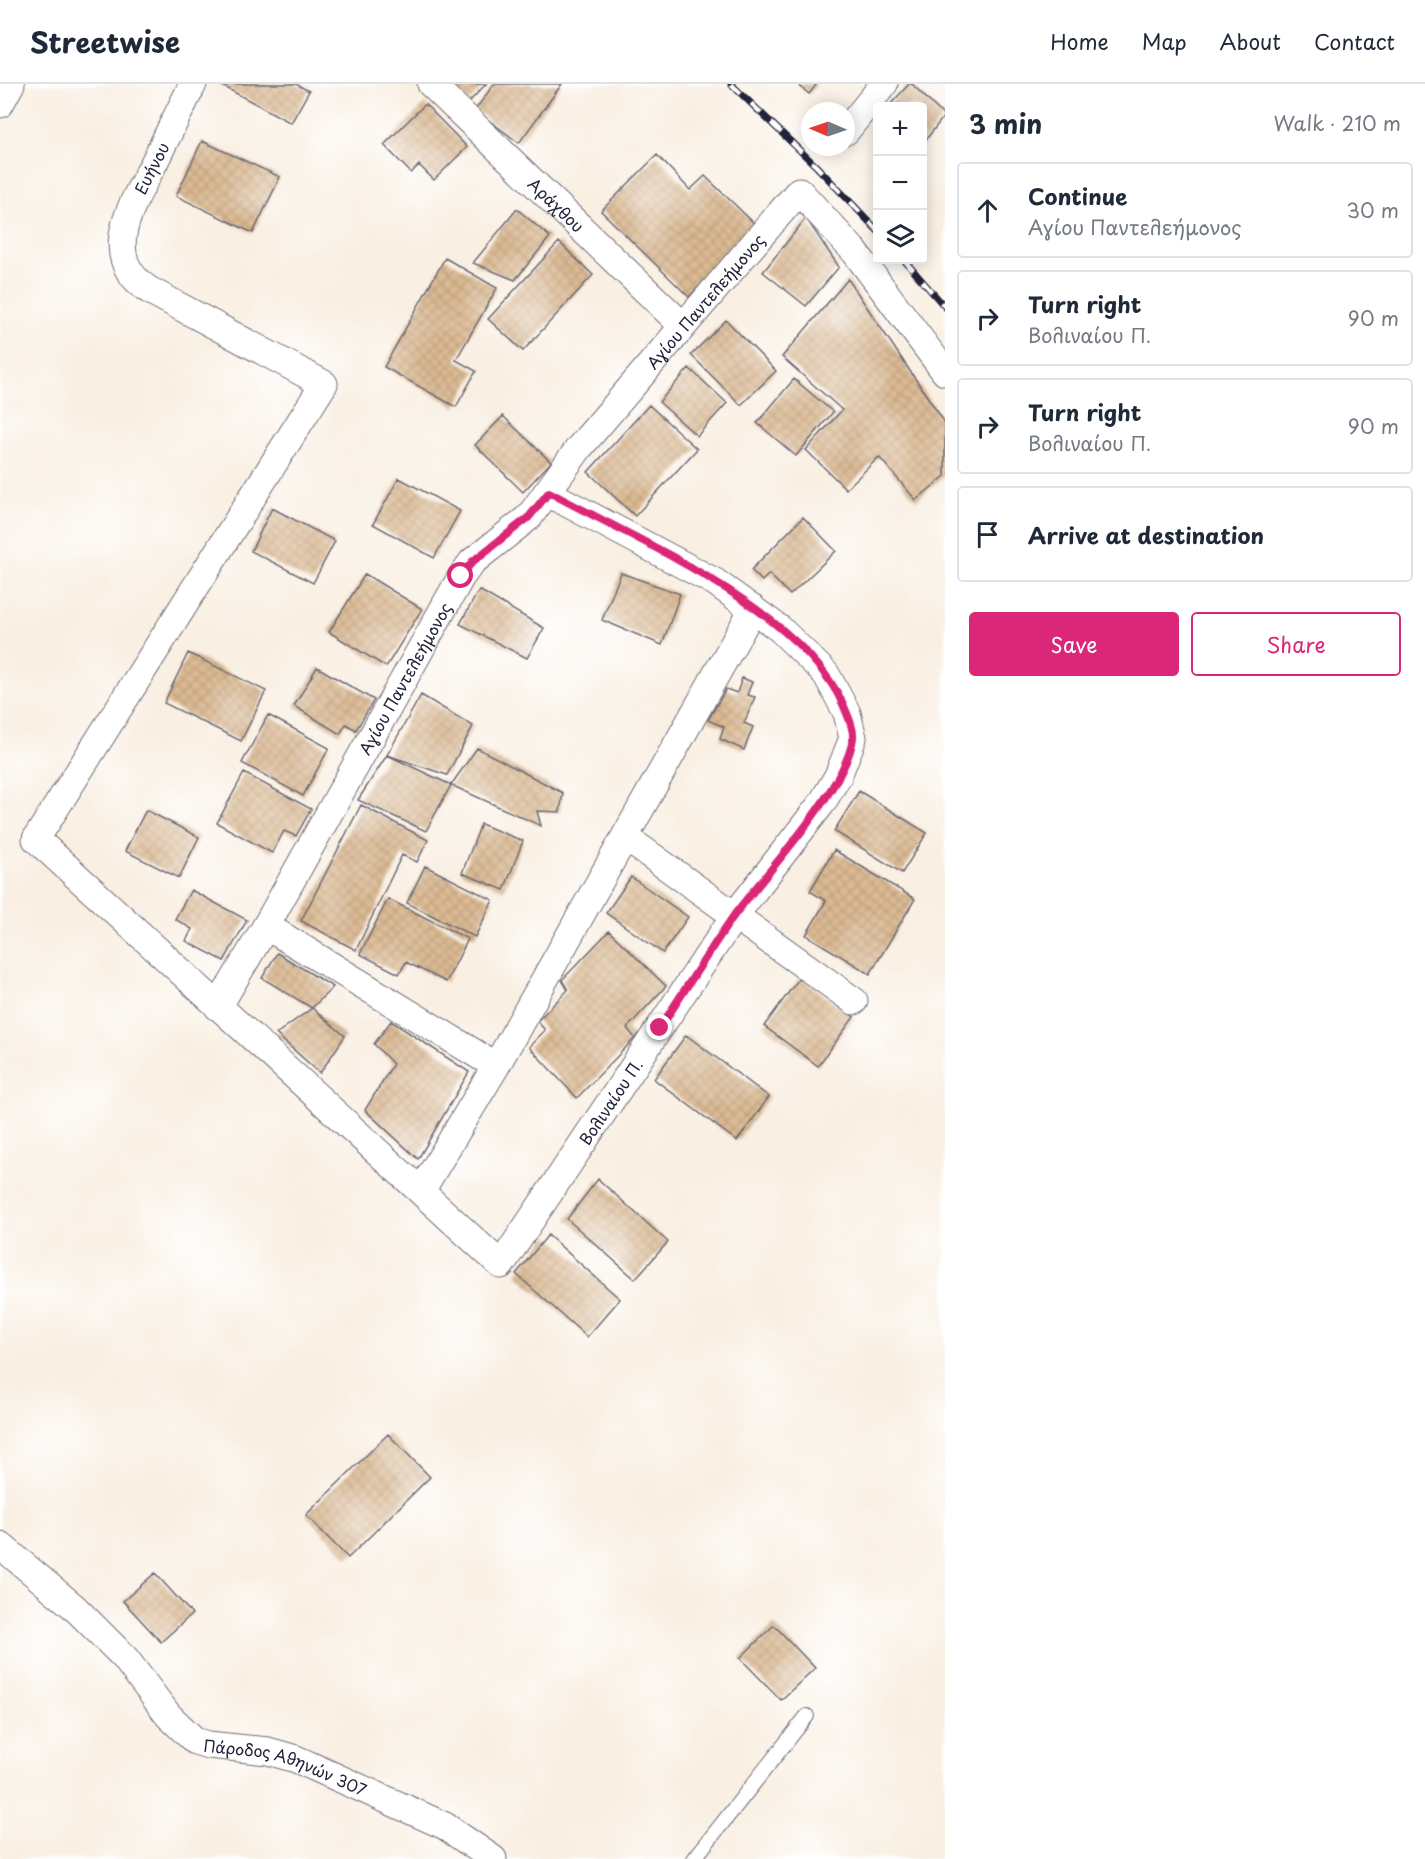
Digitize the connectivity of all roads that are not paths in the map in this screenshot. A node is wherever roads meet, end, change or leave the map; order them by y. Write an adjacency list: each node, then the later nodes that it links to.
1 (11, 84): 5 (street)
2 (194, 84): 15 (street, Ευήνου)
3 (431, 84): 7 (street, Αράχθου)
4 (884, 84): 6 (street)
5 (0, 104)
6 (855, 120)
7 (683, 326): 8 (street, Αγίου Παντελεήμονος); 9 (street, Αγίου Παντελεήμονος)
8 (945, 372)
9 (549, 492): 10 (street, Βολιναίου Π.); 13 (street, Αγίου Παντελεήμονος)
10 (753, 609): 11 (street); 12 (street, Βολιναίου Π.)
11 (625, 837): 12 (street); 16 (street)
12 (735, 915): 14 (street); 17 (street, Βολιναίου Π.)
13 (266, 926): 15 (street, Αγίου Παντελεήμονος); 16 (street)
14 (854, 1001)
15 (218, 1007): 17 (street)
16 (496, 1066): 17 (street)
17 (421, 1191)
18 (0, 1545): 20 (street, Πάροδος Αθηνών 307)
19 (807, 1716): 21 (lane)
20 (493, 1859)
21 (694, 1859)

